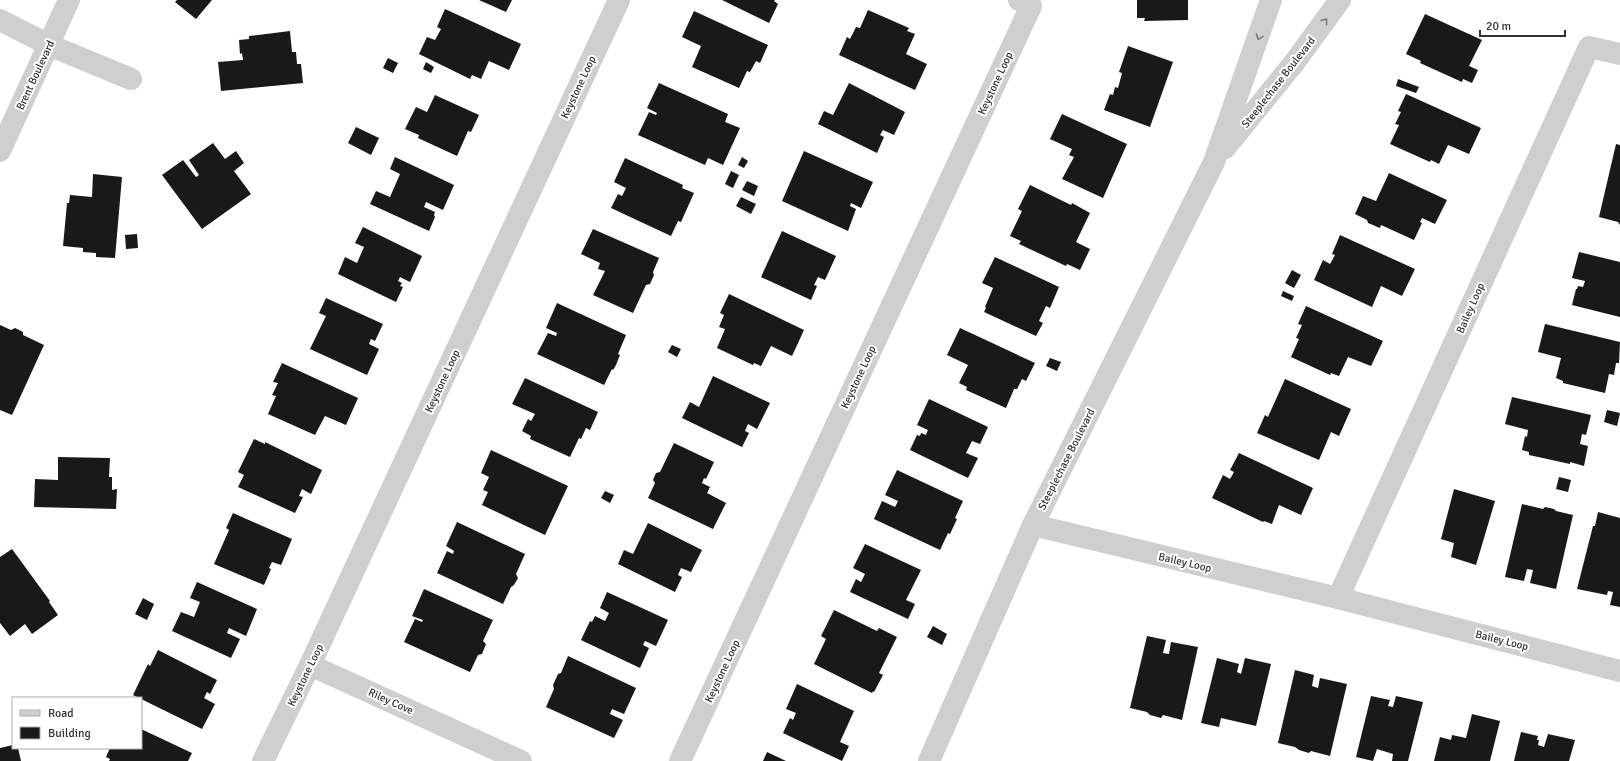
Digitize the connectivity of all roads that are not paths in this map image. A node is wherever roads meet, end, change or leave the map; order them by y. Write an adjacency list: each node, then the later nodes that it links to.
1 (69, 0): 7 (street, Brent Boulevard)
2 (618, 0): 14 (street, Keystone Loop)
3 (1019, 0): 18 (street, Keystone Loop)
4 (1271, 0): 11 (street, Steeplechase Boulevard, one-way to 11)
5 (1340, 0): 11 (street, Steeplechase Boulevard, one-way to 5)
6 (0, 20): 7 (street)
7 (49, 45): 9 (street); 10 (street, Brent Boulevard)
8 (1620, 54): 13 (street, Bailey Loop)
9 (131, 78)
10 (0, 151)
11 (1214, 162): 12 (street, Steeplechase Boulevard)
12 (1032, 525): 13 (street, Bailey Loop); 19 (street, Steeplechase Boulevard)
13 (1338, 598): 15 (street, Bailey Loop)
14 (310, 665): 16 (street, Keystone Loop); 17 (street, Riley Cove)
15 (1620, 671)
16 (263, 761)
17 (521, 761)
18 (680, 761)
19 (929, 761)

